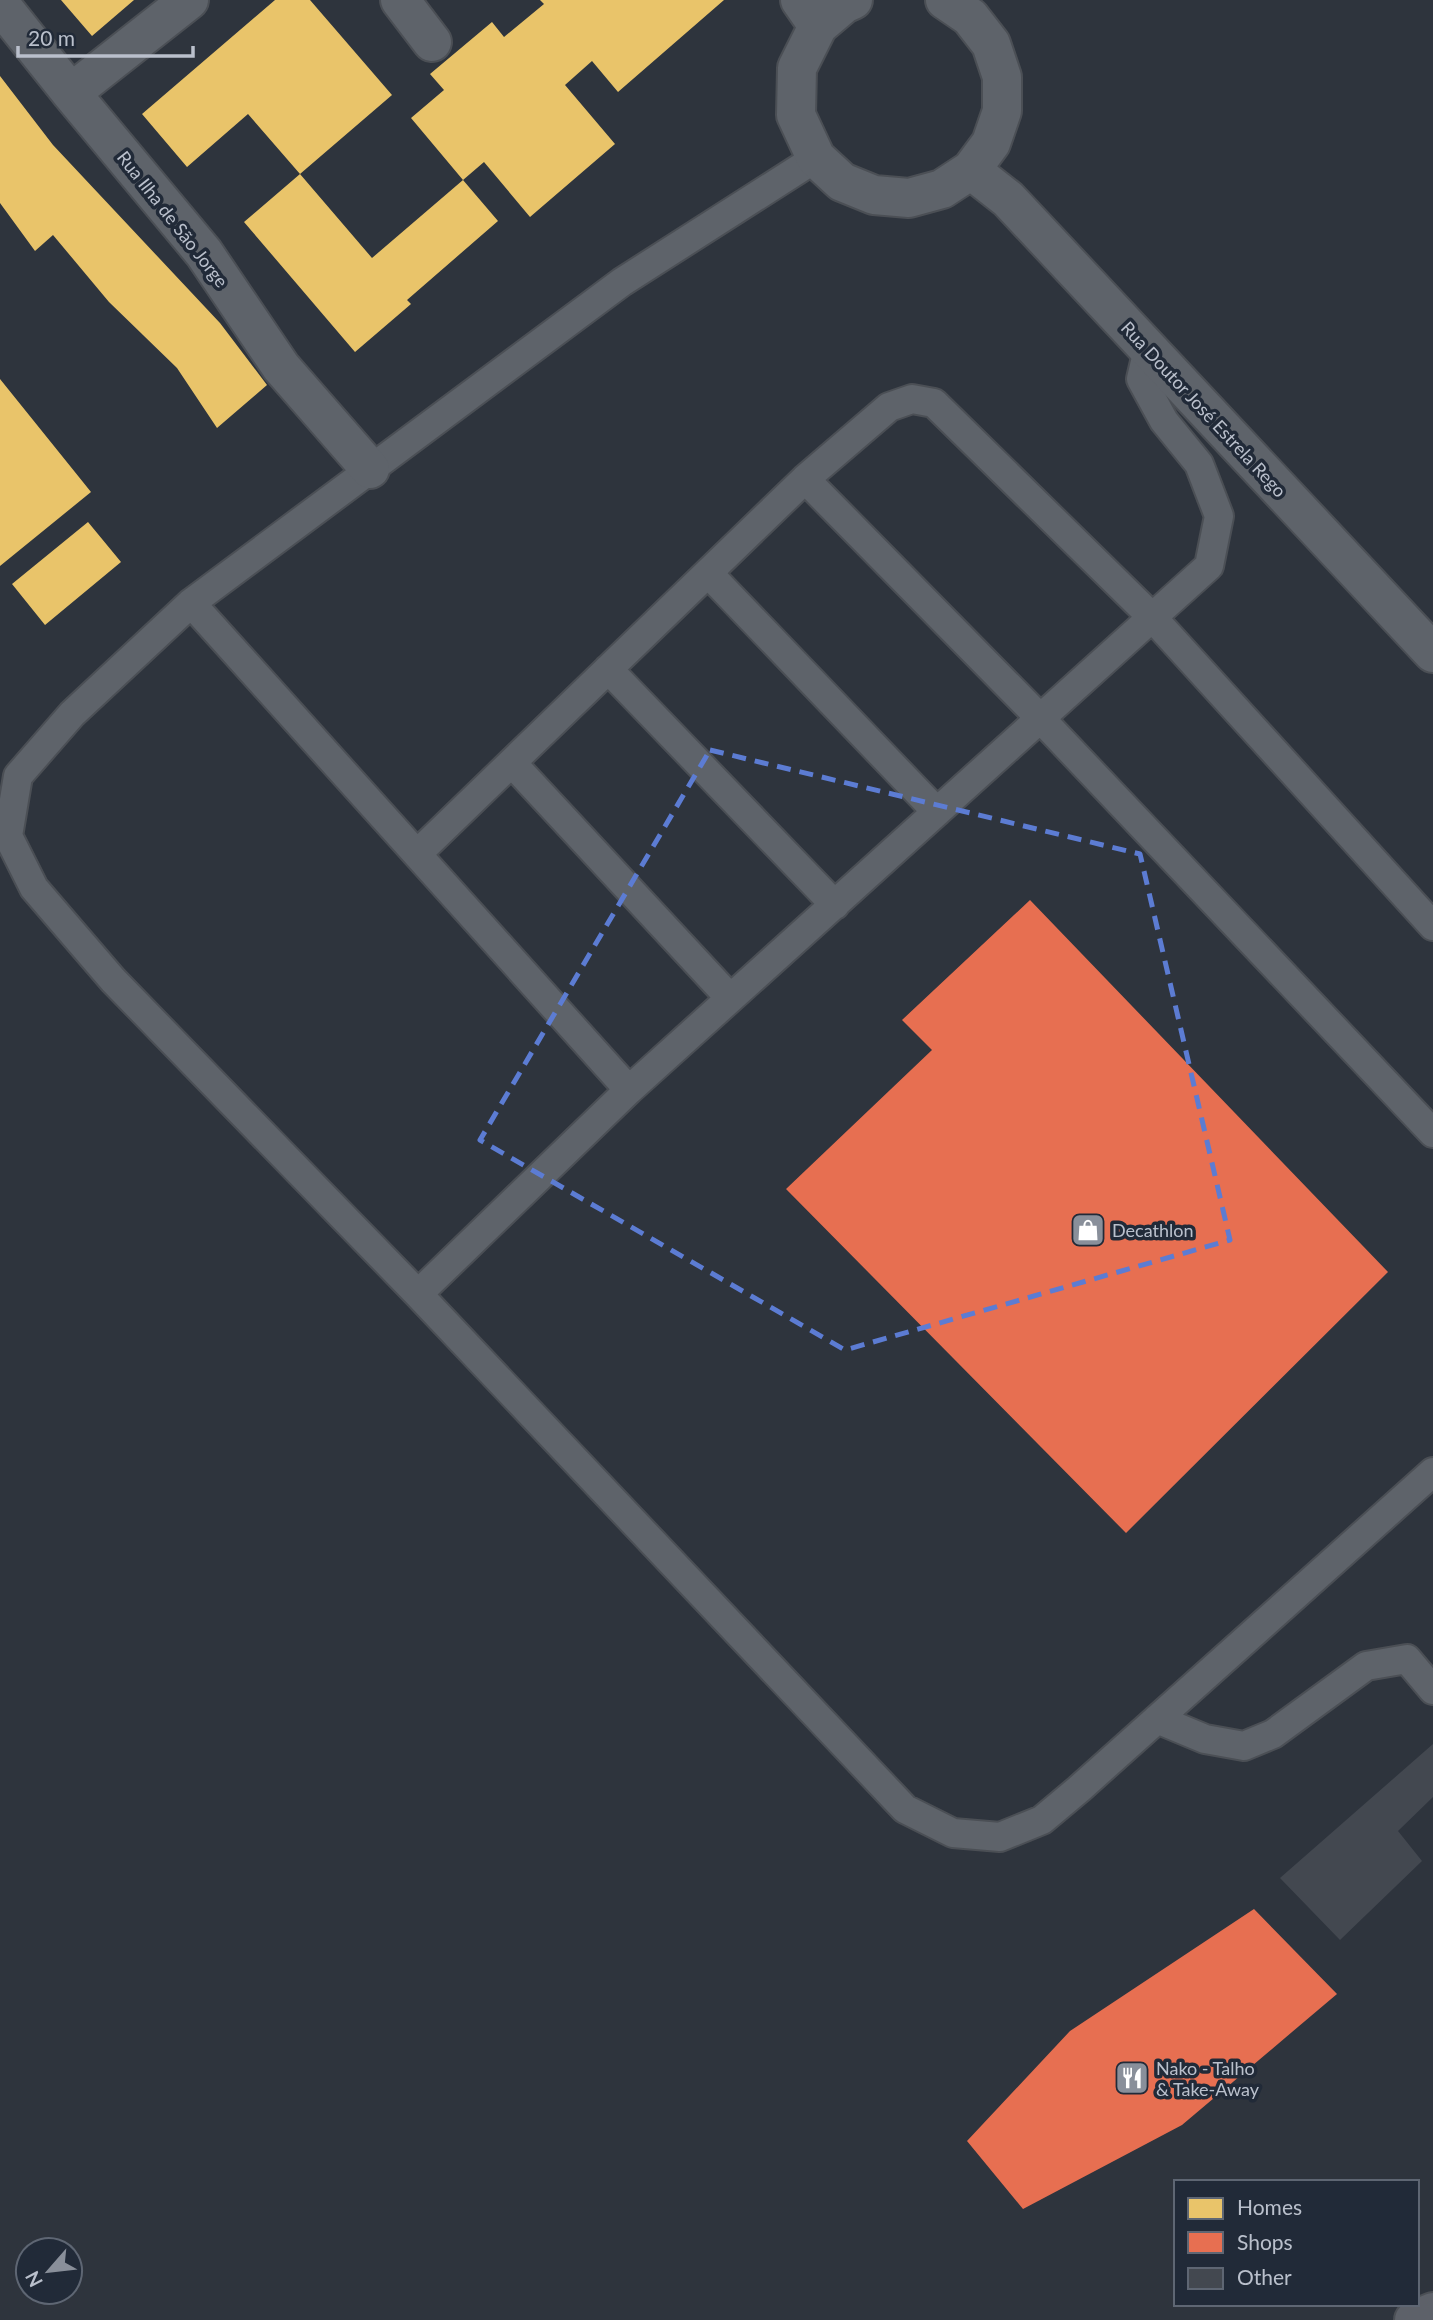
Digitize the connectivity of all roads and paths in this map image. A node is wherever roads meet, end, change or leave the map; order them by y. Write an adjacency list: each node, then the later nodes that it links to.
1 (189, 0): 8 (street)
2 (400, 0): 7 (street)
3 (853, 0): 6 (street)
4 (945, 0): 10 (street)
5 (0, 4): 8 (street, Rua Ilha de São Jorge)
6 (809, 13): 9 (street)
7 (432, 42)
8 (71, 93): 12 (street, Rua Ilha de São Jorge)
9 (816, 158): 10 (street); 12 (lane)
10 (971, 170): 11 (street, Rua Doutor José Estrela Rego)
11 (1148, 349): 16 (lane); 17 (street, Rua Doutor José Estrela Rego)
12 (370, 469): 15 (lane)
13 (805, 479): 14 (lane); 16 (lane); 19 (lane)
14 (708, 573): 18 (lane); 21 (lane)
15 (191, 603): 22 (lane); 28 (lane)
16 (1152, 617): 19 (lane); 24 (lane)
17 (1433, 653)
18 (608, 669): 20 (lane); 23 (lane)
19 (1041, 719): 21 (lane); 27 (lane)
20 (512, 763): 22 (lane); 25 (lane)
21 (937, 812): 23 (lane)
22 (417, 854): 26 (lane)
23 (835, 905): 25 (lane)
24 (1433, 926)
25 (730, 998): 26 (lane)
26 (629, 1090): 28 (lane)
27 (1433, 1133)
28 (418, 1294): 31 (lane)
29 (1433, 1472): 31 (lane)
30 (1433, 1690): 31 (lane)
31 (1157, 1719)
32 (1433, 2312): 33 (main road)
33 (1414, 2320)

